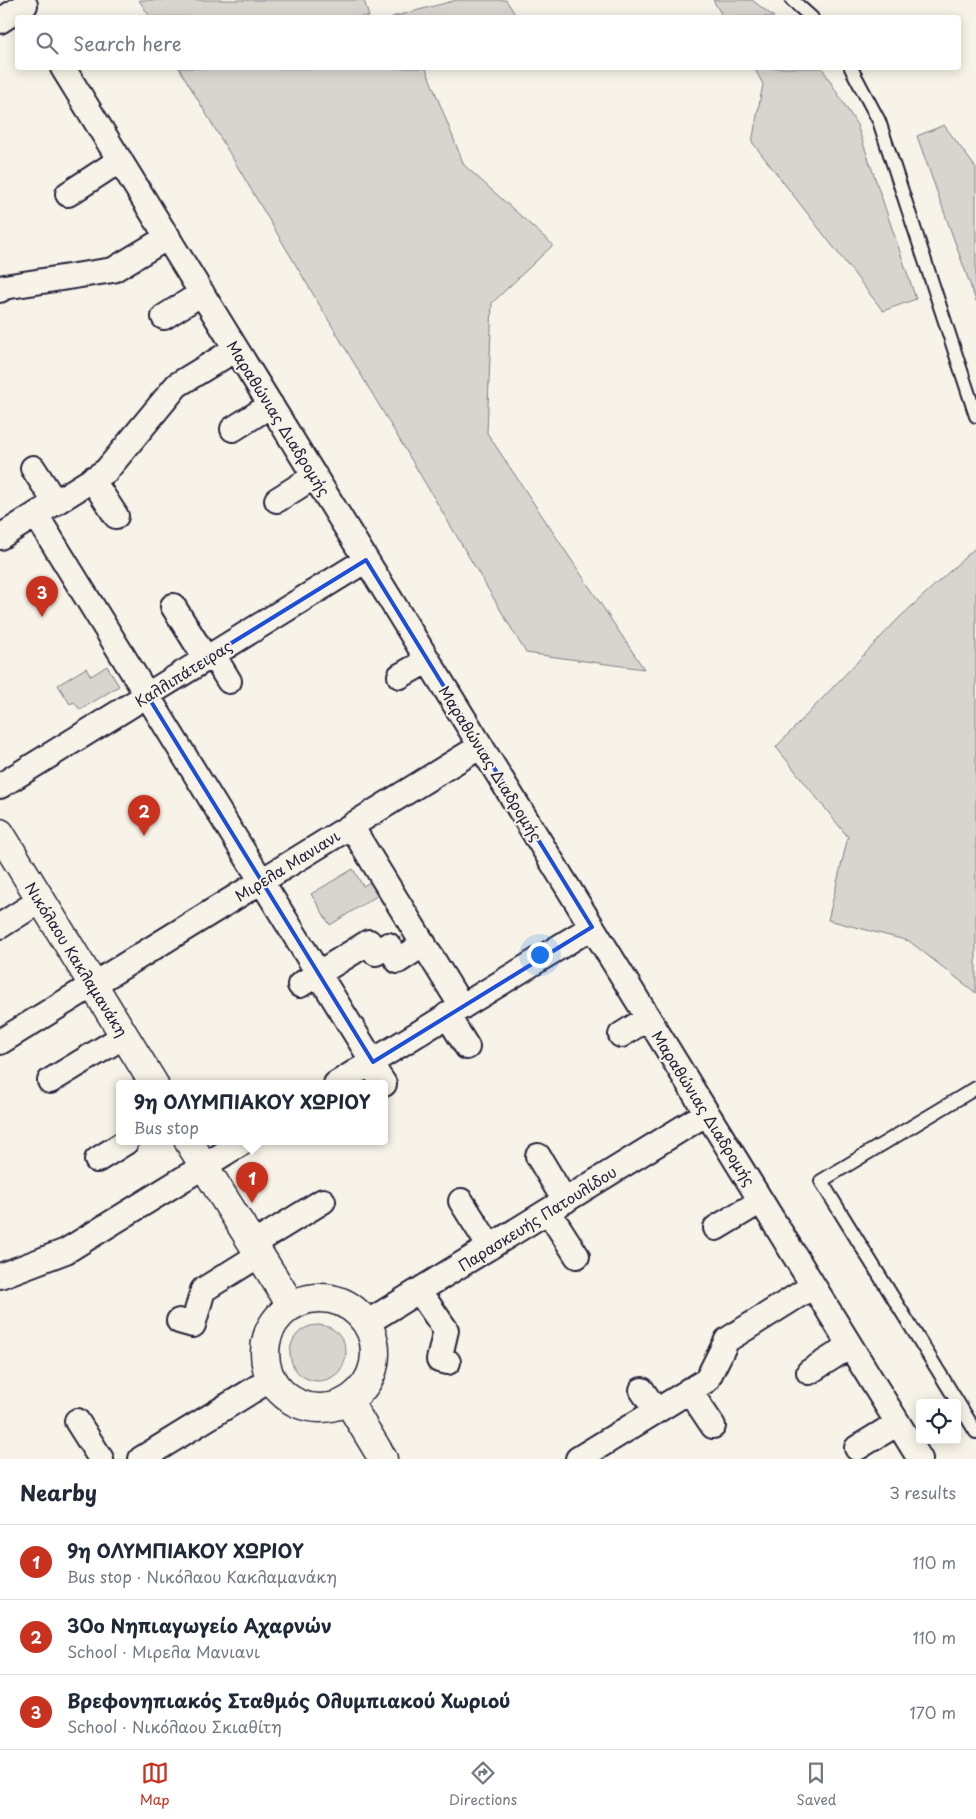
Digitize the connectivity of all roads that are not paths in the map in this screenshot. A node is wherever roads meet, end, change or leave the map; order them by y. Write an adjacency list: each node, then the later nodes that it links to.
1 (792, 0): 3 (lane)
2 (26, 8): 4 (street)
3 (809, 15)
4 (0, 21)
5 (64, 70): 7 (street, Μαραθώνιας Διαδρομής)
6 (852, 70): 15 (lane)
7 (120, 160): 8 (street); 9 (street, Μαραθώνιας Διαδρομής)
8 (68, 194)
9 (168, 237): 10 (street); 11 (street, Μαραθώνιας Διαδρομής)
10 (0, 290)
11 (202, 293): 12 (street); 13 (street, Μαραθώνιας Διαδρομής)
12 (164, 317)
13 (236, 349): 14 (street, Μαραθώνιας Διαδρομής); 19 (street)
14 (271, 405): 16 (street); 18 (street, Μαραθώνιας Διαδρομής)
15 (976, 416)
16 (233, 429)
17 (33, 468): 21 (street)
18 (315, 476): 20 (street); 24 (street, Μαραθώνιας Διαδρομής)
19 (92, 479): 21 (street); 22 (street)
20 (277, 500)
21 (46, 509): 23 (street); 30 (street)
22 (116, 516)
23 (0, 537)
24 (366, 560): 26 (street, Καλλιπάτειρας); 27 (street, Μαραθώνιας Διαδρομής)
25 (173, 606): 26 (street)
26 (209, 657): 29 (street); 30 (street, Καλλιπάτειρας)
27 (428, 660): 28 (street); 31 (street, Μαραθώνιας Διαδρομής)
28 (400, 676)
29 (229, 681)
30 (147, 695): 32 (street, Καλλιπάτειρας); 35 (street)
31 (480, 746): 33 (street, Μιρελα Μανιανι); 38 (street, Μαραθώνιας Διαδρομής)
32 (0, 786)
33 (351, 826): 35 (street, Μιρελα Μανιανι); 39 (street)
34 (0, 833): 36 (street, Νικόλαου Κακλαμανάκη)
35 (262, 881): 40 (street); 41 (street, Μιρελα Μανιανι)
36 (41, 900): 37 (street); 41 (street, Νικόλαου Κακλαμανάκη)
37 (0, 926)
38 (592, 927): 42 (street); 43 (street, Μαραθώνιας Διαδρομής)
39 (424, 944): 40 (street); 42 (street)
40 (309, 979): 48 (street)
41 (93, 985): 45 (street, Νικόλαου Κακλαμανάκη); 46 (street, Μιρελα Μανιανι)
42 (455, 1011): 47 (street); 48 (street)
43 (648, 1018): 44 (street); 54 (street, Μαραθώνιας Διαδρομής)
44 (621, 1035)
45 (124, 1036): 49 (street, Νικόλαου Κακλαμανάκη); 52 (street)
46 (0, 1042)
47 (467, 1047)
48 (372, 1062): 50 (street); 51 (street)
49 (152, 1080)
50 (343, 1080)
51 (382, 1080)
52 (50, 1081)
53 (976, 1088): 86 (lane)
54 (707, 1114): 63 (street, Μαραθώνιας Διαδρομής); 64 (street, Παρασκευής Πατουλίδου)
55 (121, 1145): 59 (street)
56 (192, 1145): 60 (street)
57 (238, 1145): 60 (street)
58 (538, 1156): 64 (street)
59 (97, 1160)
60 (204, 1166): 67 (street); 69 (street)
61 (461, 1200): 66 (street)
62 (323, 1201): 67 (street)
63 (761, 1201): 65 (street); 70 (street, Μαραθώνιας Διαδρομής)
64 (557, 1206): 66 (street, Παρασκευής Πατουλίδου); 68 (street)
65 (716, 1228)
66 (490, 1247): 71 (street, Παρασκευής Πατουλίδου)
67 (256, 1250): 72 (street); 73 (street)
68 (577, 1256)
69 (1, 1272)
70 (813, 1286): 75 (street, Μαραθώνιας Διαδρομής); 80 (street)
71 (419, 1291): 74 (street, Παρασκευής Πατουλίδου); 76 (street)
72 (291, 1306): 74 (street); 78 (street)
73 (178, 1321)
74 (368, 1322): 81 (street)
75 (850, 1346): 77 (street); 84 (street, Μαραθώνιας Διαδρομής)
76 (448, 1362)
77 (809, 1372)
78 (271, 1379): 81 (street); 88 (street)
79 (642, 1390): 82 (street)
80 (689, 1390): 82 (street); 85 (street)
81 (348, 1402): 90 (street)
82 (656, 1411): 91 (street)
83 (77, 1421): 89 (street)
84 (898, 1423): 87 (street); 92 (street, Μαραθώνιας Διαδρομής)
85 (714, 1426)
86 (976, 1432)
87 (856, 1448)
88 (153, 1456)
89 (101, 1459)
90 (384, 1459)
91 (578, 1459)
92 (920, 1459)

